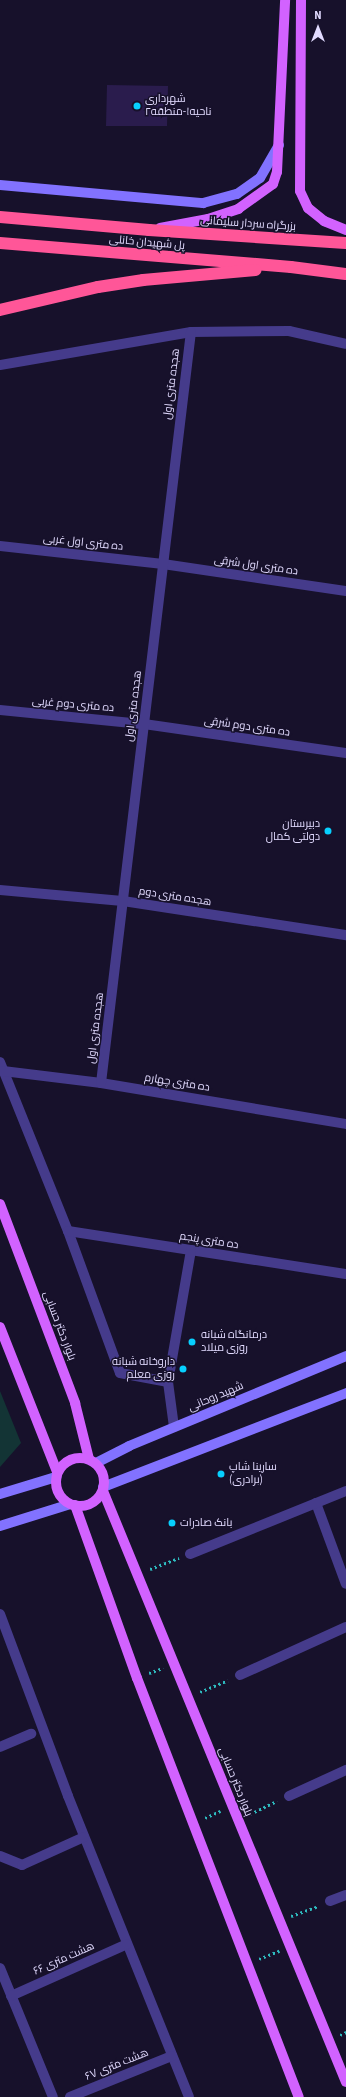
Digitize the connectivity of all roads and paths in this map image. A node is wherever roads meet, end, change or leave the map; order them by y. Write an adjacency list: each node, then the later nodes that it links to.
1 (285, 0): 3 (main road)
2 (301, 0): 7 (main road)
3 (279, 145): 4 (main road); 6 (main road)
4 (0, 185)
5 (0, 217): 6 (highway, پل شهیدان خانلی)
6 (149, 230): 9 (highway, بزرگراه سردار سلیمانی)
7 (346, 230)
8 (0, 243): 10 (highway, پل شهیدان خانلی)
9 (346, 243)
10 (292, 267): 11 (highway); 12 (highway)
11 (346, 274)
12 (0, 310)
13 (191, 332): 14 (street); 15 (street); 17 (street, هجده متری اول)
14 (346, 344)
15 (0, 365)
16 (0, 546): 17 (street, ده متری اول غربی)
17 (163, 564): 18 (street, ده متری اول شرقی); 20 (street, هجده متری اول)
18 (346, 591)
19 (0, 710): 20 (street, ده متری دوم غربی)
20 (144, 724): 21 (street, ده متری دوم شرقی); 23 (street, هجده متری اول)
21 (346, 754)
22 (0, 890): 23 (street, هجده متری دوم)
23 (123, 901): 24 (street, هجده متری دوم); 26 (street, هجده متری اول)
24 (346, 935)
25 (2, 1067): 26 (street, ده متری چهارم); 29 (street)
26 (101, 1083): 27 (street, ده متری چهارم)
27 (346, 1124)
28 (0, 1204): 37 (main road, بلوار دکتر حسابی)
29 (68, 1231): 30 (street, ده متری پنجم); 34 (street)
30 (191, 1250): 31 (street, ده متری پنجم); 34 (street)
31 (346, 1274)
32 (0, 1327): 38 (main road)
33 (346, 1356): 36 (main road, شهید روحانی)
34 (168, 1382): 36 (street)
35 (346, 1393): 39 (main road)
36 (174, 1428): 37 (main road, شهید روحانی)
37 (92, 1461): 38 (main road); 39 (main road)
38 (56, 1474): 41 (main road); 43 (main road)
39 (103, 1489): 43 (main road); 46 (main road, بلوار دکتر حسابی)
40 (346, 1491): 42 (street)
41 (0, 1494)
42 (316, 1503): 45 (street); 47 (street)
43 (73, 1505): 44 (main road); 52 (main road)
44 (0, 1526)
45 (190, 1554): 46 (path)
46 (136, 1574): 50 (main road, بلوار دکتر حسابی)
47 (346, 1584)
48 (0, 1614): 61 (street)
49 (346, 1627): 51 (street)
50 (173, 1664): 52 (path); 53 (main road, بلوار دکتر حسابی)
51 (240, 1675): 53 (path)
52 (137, 1678): 60 (main road)
53 (186, 1697): 58 (main road, بلوار دکتر حسابی)
54 (31, 1734): 55 (street)
55 (0, 1746)
56 (346, 1770): 57 (street)
57 (289, 1796): 59 (path)
58 (232, 1806): 59 (main road, بلوار دکتر حسابی); 60 (path)
59 (237, 1820): 65 (main road, بلوار دکتر حسابی)
60 (193, 1822): 68 (main road)
61 (84, 1837): 62 (street); 66 (street)
62 (0, 1856)
63 (346, 1895): 64 (street)
64 (330, 1901): 65 (path)
65 (279, 1921): 67 (main road, بلوار دکتر حسابی)
66 (127, 1944): 70 (street, هشت متری ۶۶); 71 (street)
67 (290, 1946): 68 (path); 72 (main road, بلوار دکتر حسابی)
68 (248, 1964): 76 (main road)
69 (0, 1968): 70 (street)
70 (11, 1996): 73 (street)
71 (172, 2056): 74 (street, هشت متری ۶۷); 75 (street)
72 (346, 2082)
73 (53, 2097)
74 (70, 2097)
75 (189, 2097)
76 (299, 2097)

